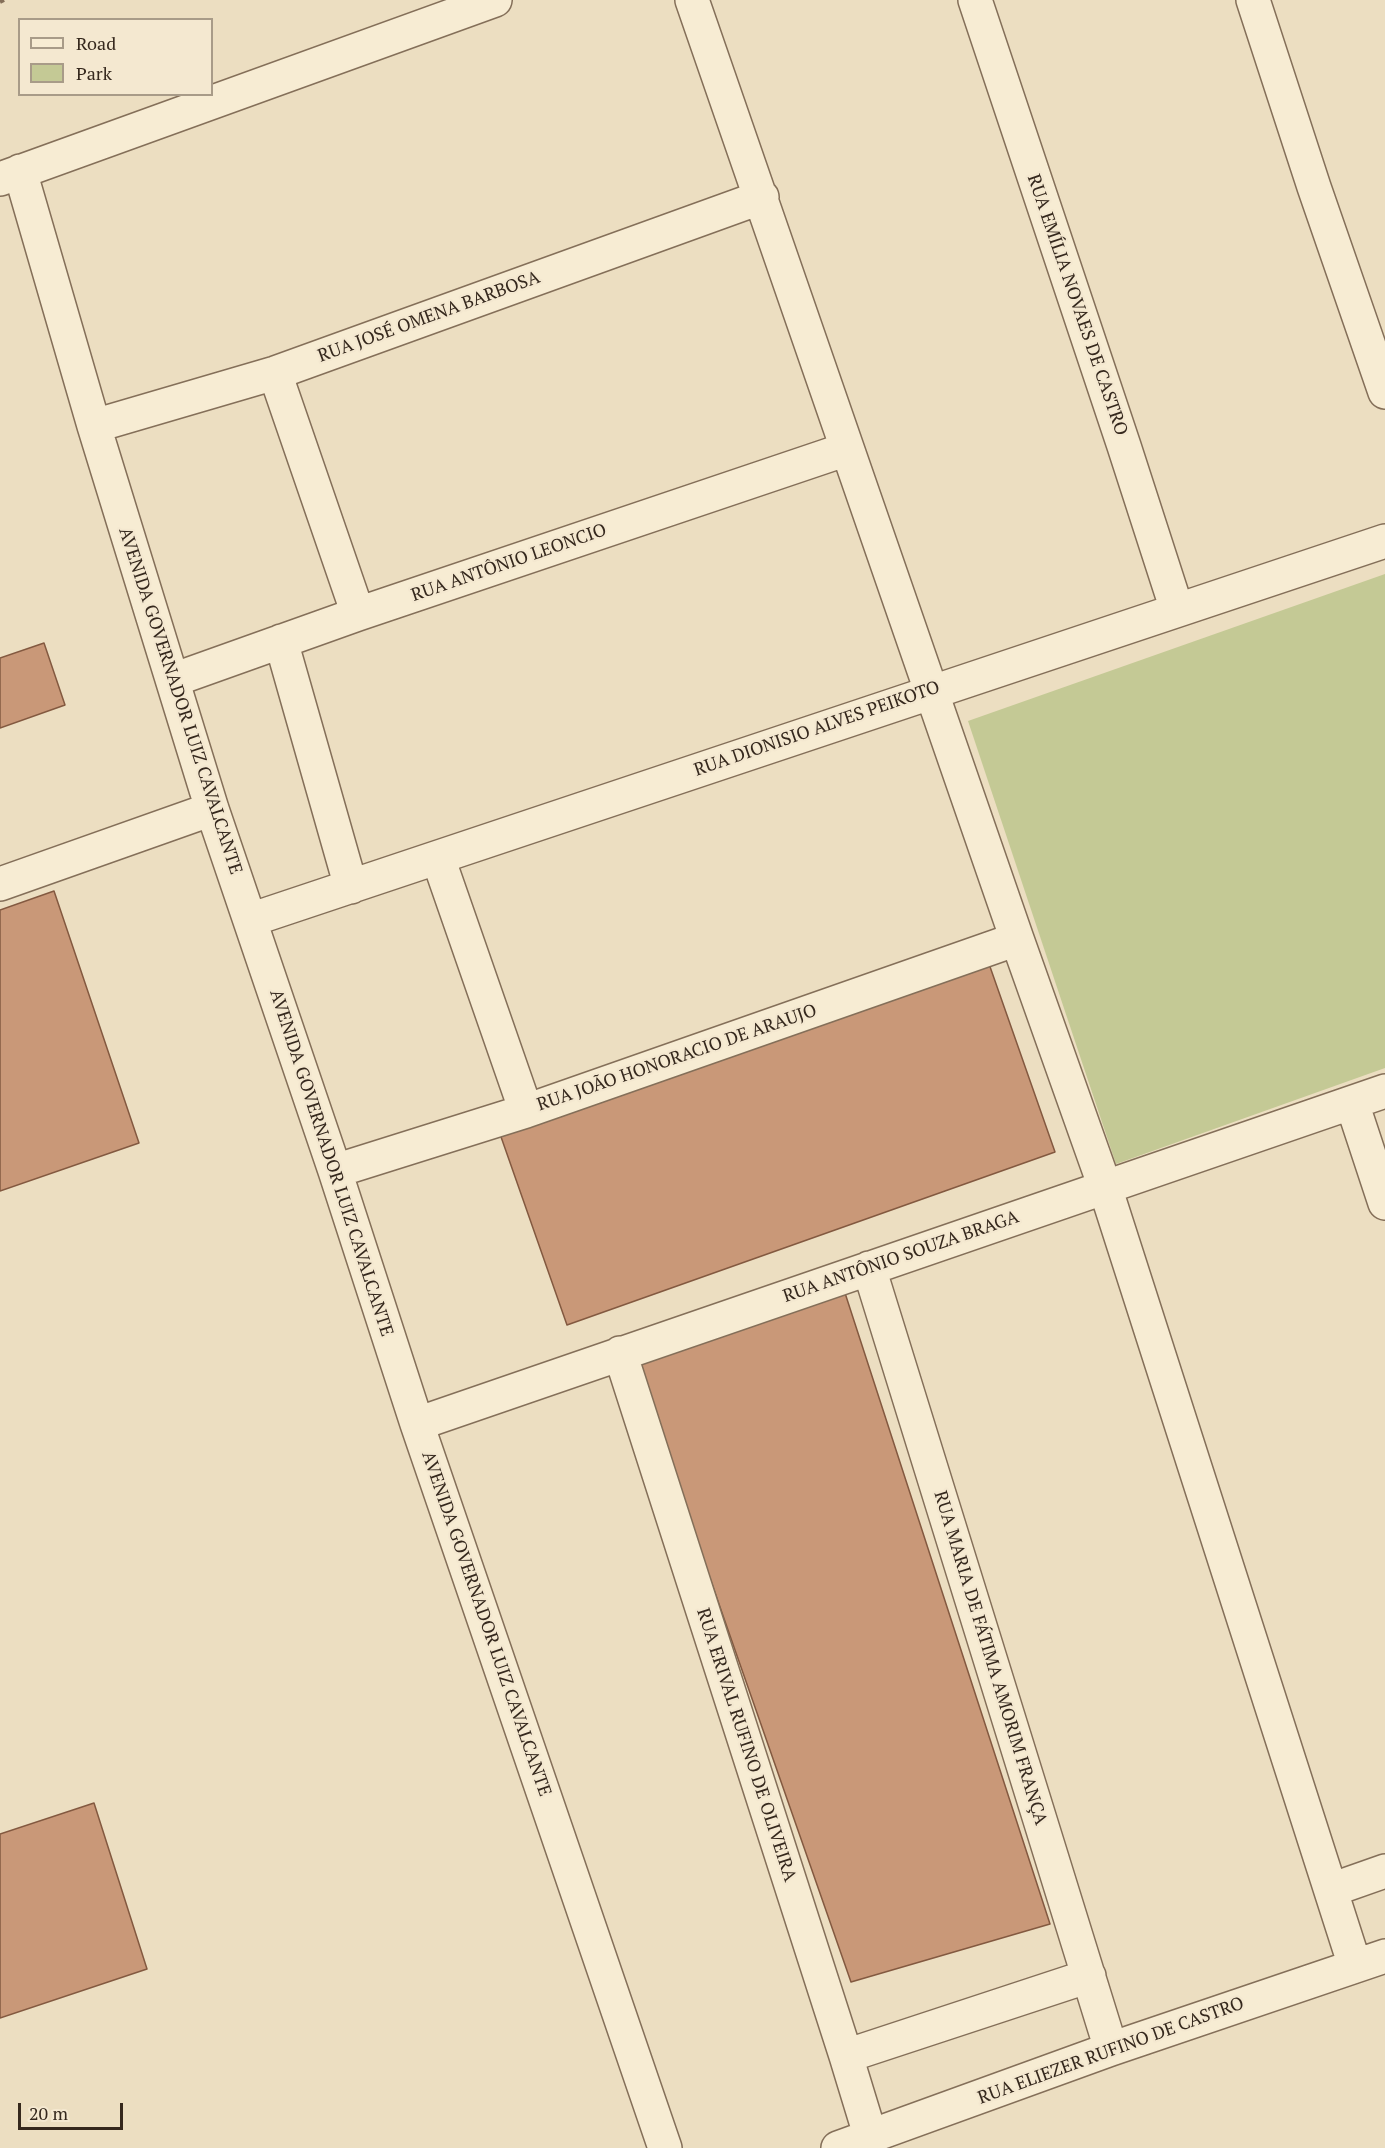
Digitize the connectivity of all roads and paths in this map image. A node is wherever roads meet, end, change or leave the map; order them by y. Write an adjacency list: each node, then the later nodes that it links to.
1 (495, 0): 5 (street)
2 (692, 0): 6 (street)
3 (975, 0): 12 (street, RUA EMÍLIA NOVAES DE CASTRO)
4 (1253, 0): 8 (street)
5 (10, 175): 9 (street, AVENIDA GOVERNADOR LUIZ CAVALCANTE)
6 (762, 197): 7 (street, RUA JOSÉ OMENA BARBOSA); 10 (street)
7 (275, 373): 9 (street, RUA JOSÉ OMENA BARBOSA); 13 (street)
8 (1385, 392)
9 (94, 426): 15 (street, AVENIDA GOVERNADOR LUIZ CAVALCANTE)
10 (847, 449): 13 (street, RUA ANTÔNIO LEONCIO); 16 (street)
11 (1385, 541): 12 (street, RUA DIONISIO ALVES PEIKOTO)
12 (1177, 610): 16 (street, RUA DIONISIO ALVES PEIKOTO)
13 (358, 614): 14 (street, RUA ANTÔNIO LEONCIO)
14 (281, 641): 15 (street, RUA ANTÔNIO LEONCIO); 20 (street)
15 (173, 680): 17 (street, AVENIDA GOVERNADOR LUIZ CAVALCANTE)
16 (932, 691): 18 (street, RUA DIONISIO ALVES PEIKOTO); 22 (street)
17 (212, 809): 19 (street); 21 (street, AVENIDA GOVERNADOR LUIZ CAVALCANTE)
18 (438, 858): 20 (street, RUA DIONISIO ALVES PEIKOTO); 25 (street)
19 (0, 884)
20 (351, 887): 21 (street, RUA DIONISIO ALVES PEIKOTO)
21 (250, 920): 26 (street, AVENIDA GOVERNADOR LUIZ CAVALCANTE)
22 (1017, 939): 25 (street, RUA JOÃO HONORACIO DE ARAUJO); 27 (street)
23 (1385, 1091): 24 (street, RUA ANTÔNIO SOUZA BRAGA)
24 (1352, 1103): 27 (street, RUA ANTÔNIO SOUZA BRAGA); 28 (street)
25 (526, 1111): 26 (street, RUA JOÃO HONORACIO DE ARAUJO)
26 (336, 1171): 31 (street, AVENIDA GOVERNADOR LUIZ CAVALCANTE)
27 (1105, 1187): 29 (street, RUA ANTÔNIO SOUZA BRAGA); 33 (street)
28 (1385, 1203)
29 (869, 1268): 30 (street, RUA ANTÔNIO SOUZA BRAGA); 36 (street, RUA MARIA DE FÁTIMA AMORIM FRANÇA)
30 (620, 1353): 31 (street, RUA ANTÔNIO SOUZA BRAGA); 38 (street, RUA ERIVAL RUFINO DE OLIVEIRA)
31 (417, 1424): 40 (street, AVENIDA GOVERNADOR LUIZ CAVALCANTE)
32 (1385, 1871): 33 (street)
33 (1331, 1890): 35 (street)
34 (1385, 1956): 35 (street, RUA ELIEZER RUFINO DE CASTRO)
35 (1354, 1966): 37 (street, RUA ELIEZER RUFINO DE CASTRO)
36 (1089, 1976): 37 (street, RUA MARIA DE FÁTIMA AMORIM FRANÇA); 38 (street)
37 (1111, 2049): 39 (street, RUA ELIEZER RUFINO DE CASTRO)
38 (846, 2056): 39 (street, RUA ERIVAL RUFINO DE OLIVEIRA)
39 (871, 2138): 41 (street, RUA ELIEZER RUFINO DE CASTRO)
40 (665, 2148)
41 (838, 2148)

